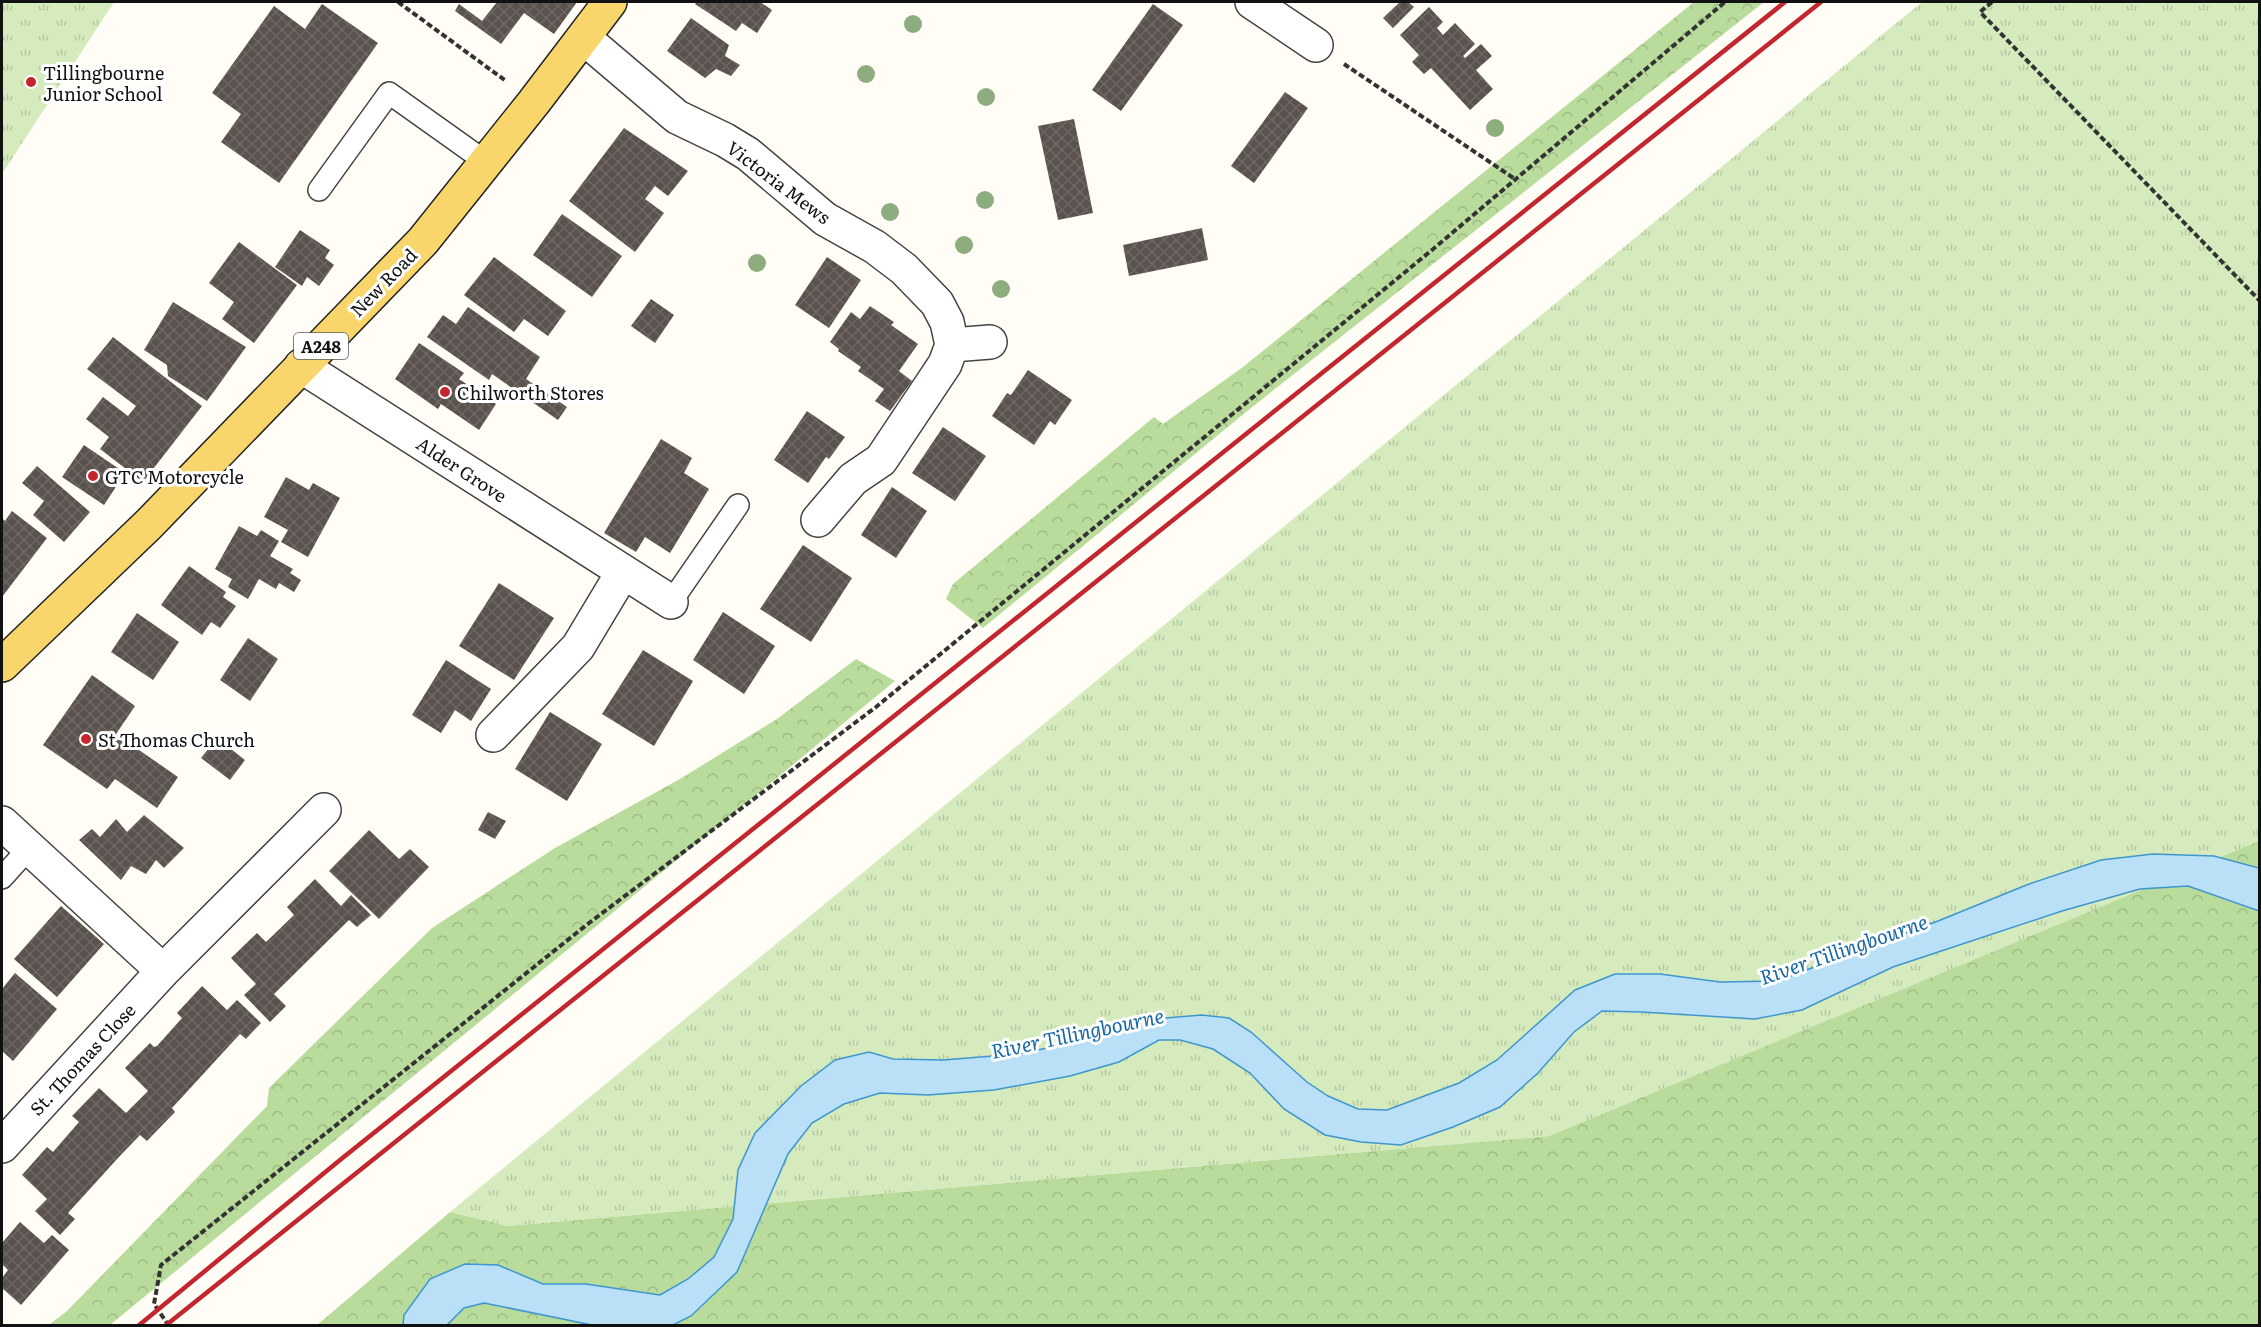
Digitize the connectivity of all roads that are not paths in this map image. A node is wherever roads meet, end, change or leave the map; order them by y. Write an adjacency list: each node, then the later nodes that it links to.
1 (610, 2): 3 (main road, New Road / A248)
2 (1252, 2): 4 (street)
3 (584, 38): 5 (main road, New Road / A248); 8 (street, Victoria Mews)
4 (1316, 45)
5 (486, 162): 6 (lane); 9 (main road, New Road / A248)
6 (319, 190)
7 (990, 342): 8 (street)
8 (952, 345): 11 (street)
9 (301, 366): 12 (street, Alder Grove); 14 (main road, New Road / A248)
10 (738, 505): 13 (lane)
11 (818, 520)
12 (623, 572): 13 (street, Alder Grove); 15 (street)
13 (671, 602)
14 (2, 665)
15 (493, 735)
16 (324, 810): 20 (street, St. Thomas Close)
17 (2, 823): 18 (street)
18 (29, 848): 19 (lane); 20 (street)
19 (2, 878)
20 (163, 971): 21 (street, St. Thomas Close)
21 (2, 1146)

